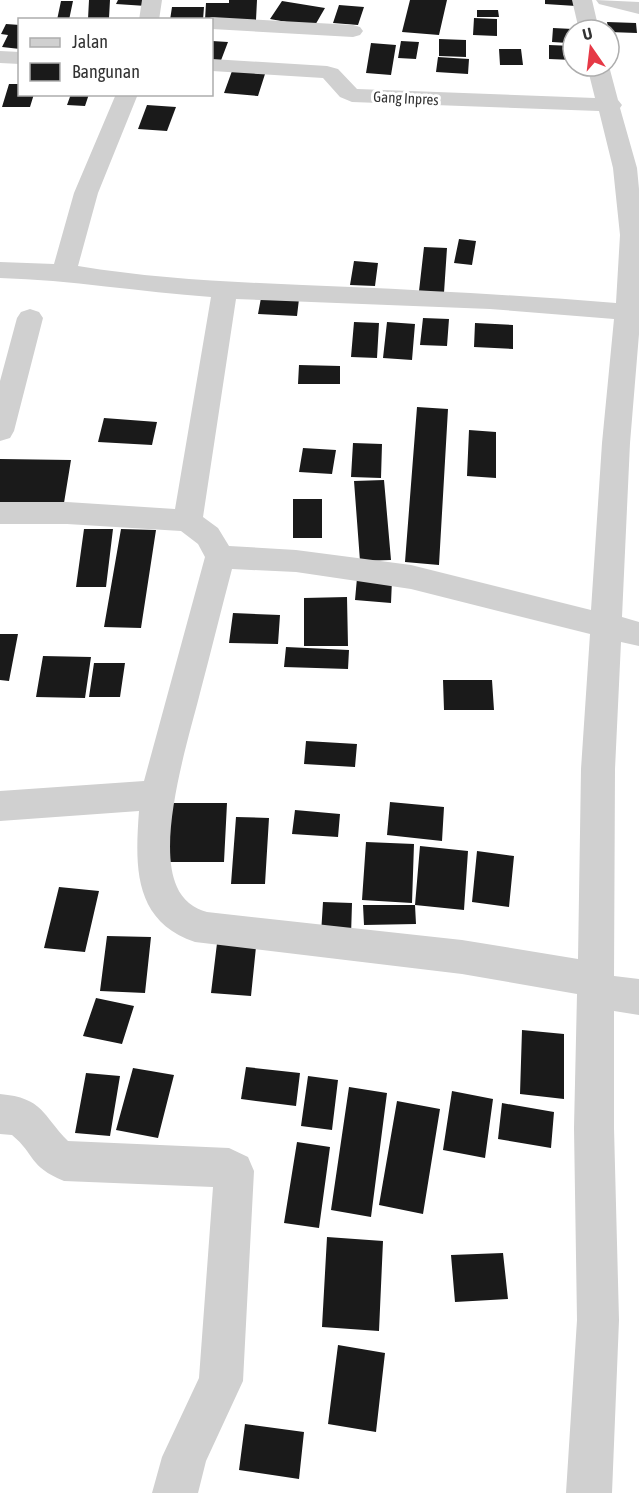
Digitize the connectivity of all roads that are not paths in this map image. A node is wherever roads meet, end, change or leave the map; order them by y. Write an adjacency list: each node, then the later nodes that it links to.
1 (152, 0): 5 (street)
2 (582, 0): 6 (street)
3 (606, 0): 4 (street)
4 (639, 8)
5 (149, 18)
6 (586, 18)
7 (213, 23): 8 (street)
8 (353, 31)
9 (0, 57): 10 (street)
10 (18, 58)
11 (213, 65): 14 (street, Gang Inpres)
12 (602, 78): 14 (street)
13 (126, 96): 17 (street)
14 (610, 105): 15 (street)
15 (636, 235): 19 (street)
16 (0, 270): 17 (street)
17 (63, 272): 18 (street)
18 (226, 290): 19 (street); 24 (street)
19 (628, 312): 21 (street)
20 (30, 318): 22 (street)
21 (629, 411): 26 (street)
22 (0, 431)
23 (0, 513): 24 (street)
24 (188, 521): 25 (street)
25 (220, 557): 26 (street); 28 (street)
26 (607, 627): 27 (street); 30 (street)
27 (639, 634)
28 (158, 795): 29 (street); 30 (street)
29 (0, 806)
30 (595, 985): 31 (street); 34 (street)
31 (639, 997)
32 (0, 1114): 33 (street)
33 (175, 1493)
34 (589, 1493)

